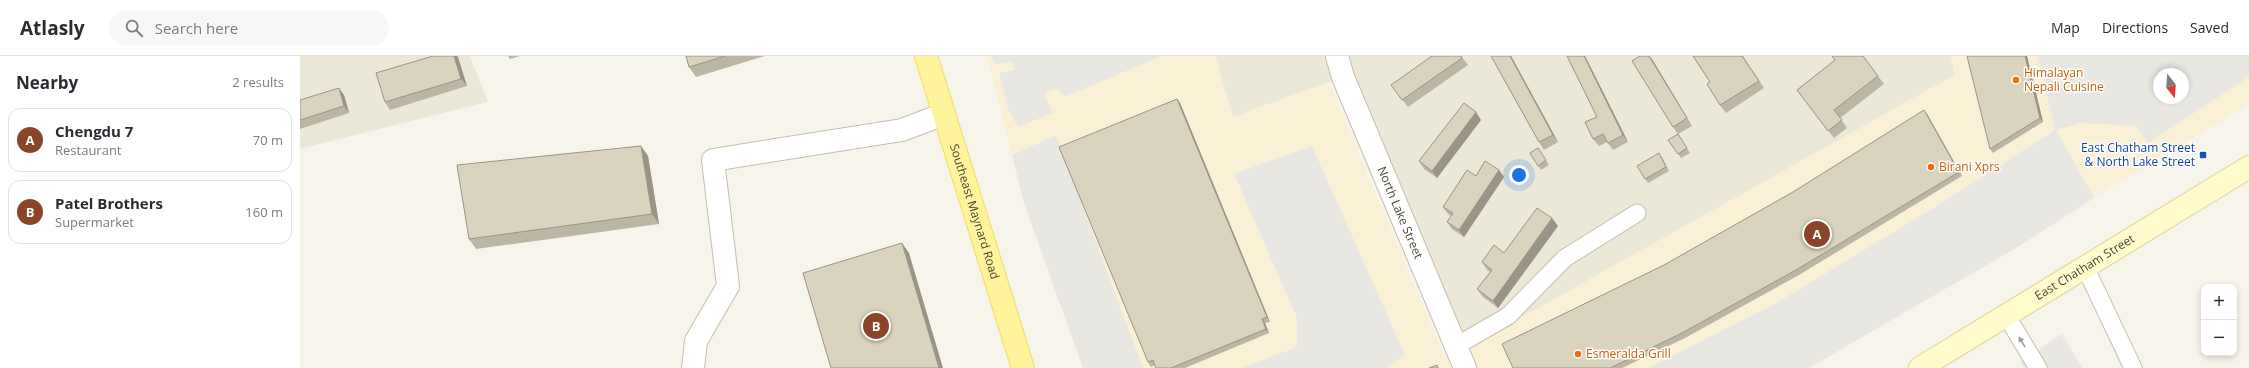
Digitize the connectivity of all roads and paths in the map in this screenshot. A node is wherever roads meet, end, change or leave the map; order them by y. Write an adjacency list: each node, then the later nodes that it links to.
1 (926, 56): 3 (main road, Southeast Maynard Road)
2 (1337, 56): 8 (street, North Lake Street)
3 (944, 114): 9 (street); 10 (main road, Southeast Maynard Road)
4 (2249, 167): 6 (main road, East Chatham Street)
5 (1637, 213): 8 (lane)
6 (2085, 267): 7 (main road, East Chatham Street); 14 (lane)
7 (2006, 315): 12 (main road, East Chatham Street); 13 (lane, one-way to 7)
8 (1456, 346): 11 (street, North Lake Street)
9 (693, 368)
10 (1023, 368)
11 (1465, 368)
12 (1920, 368)
13 (2038, 368)
14 (2133, 368)

